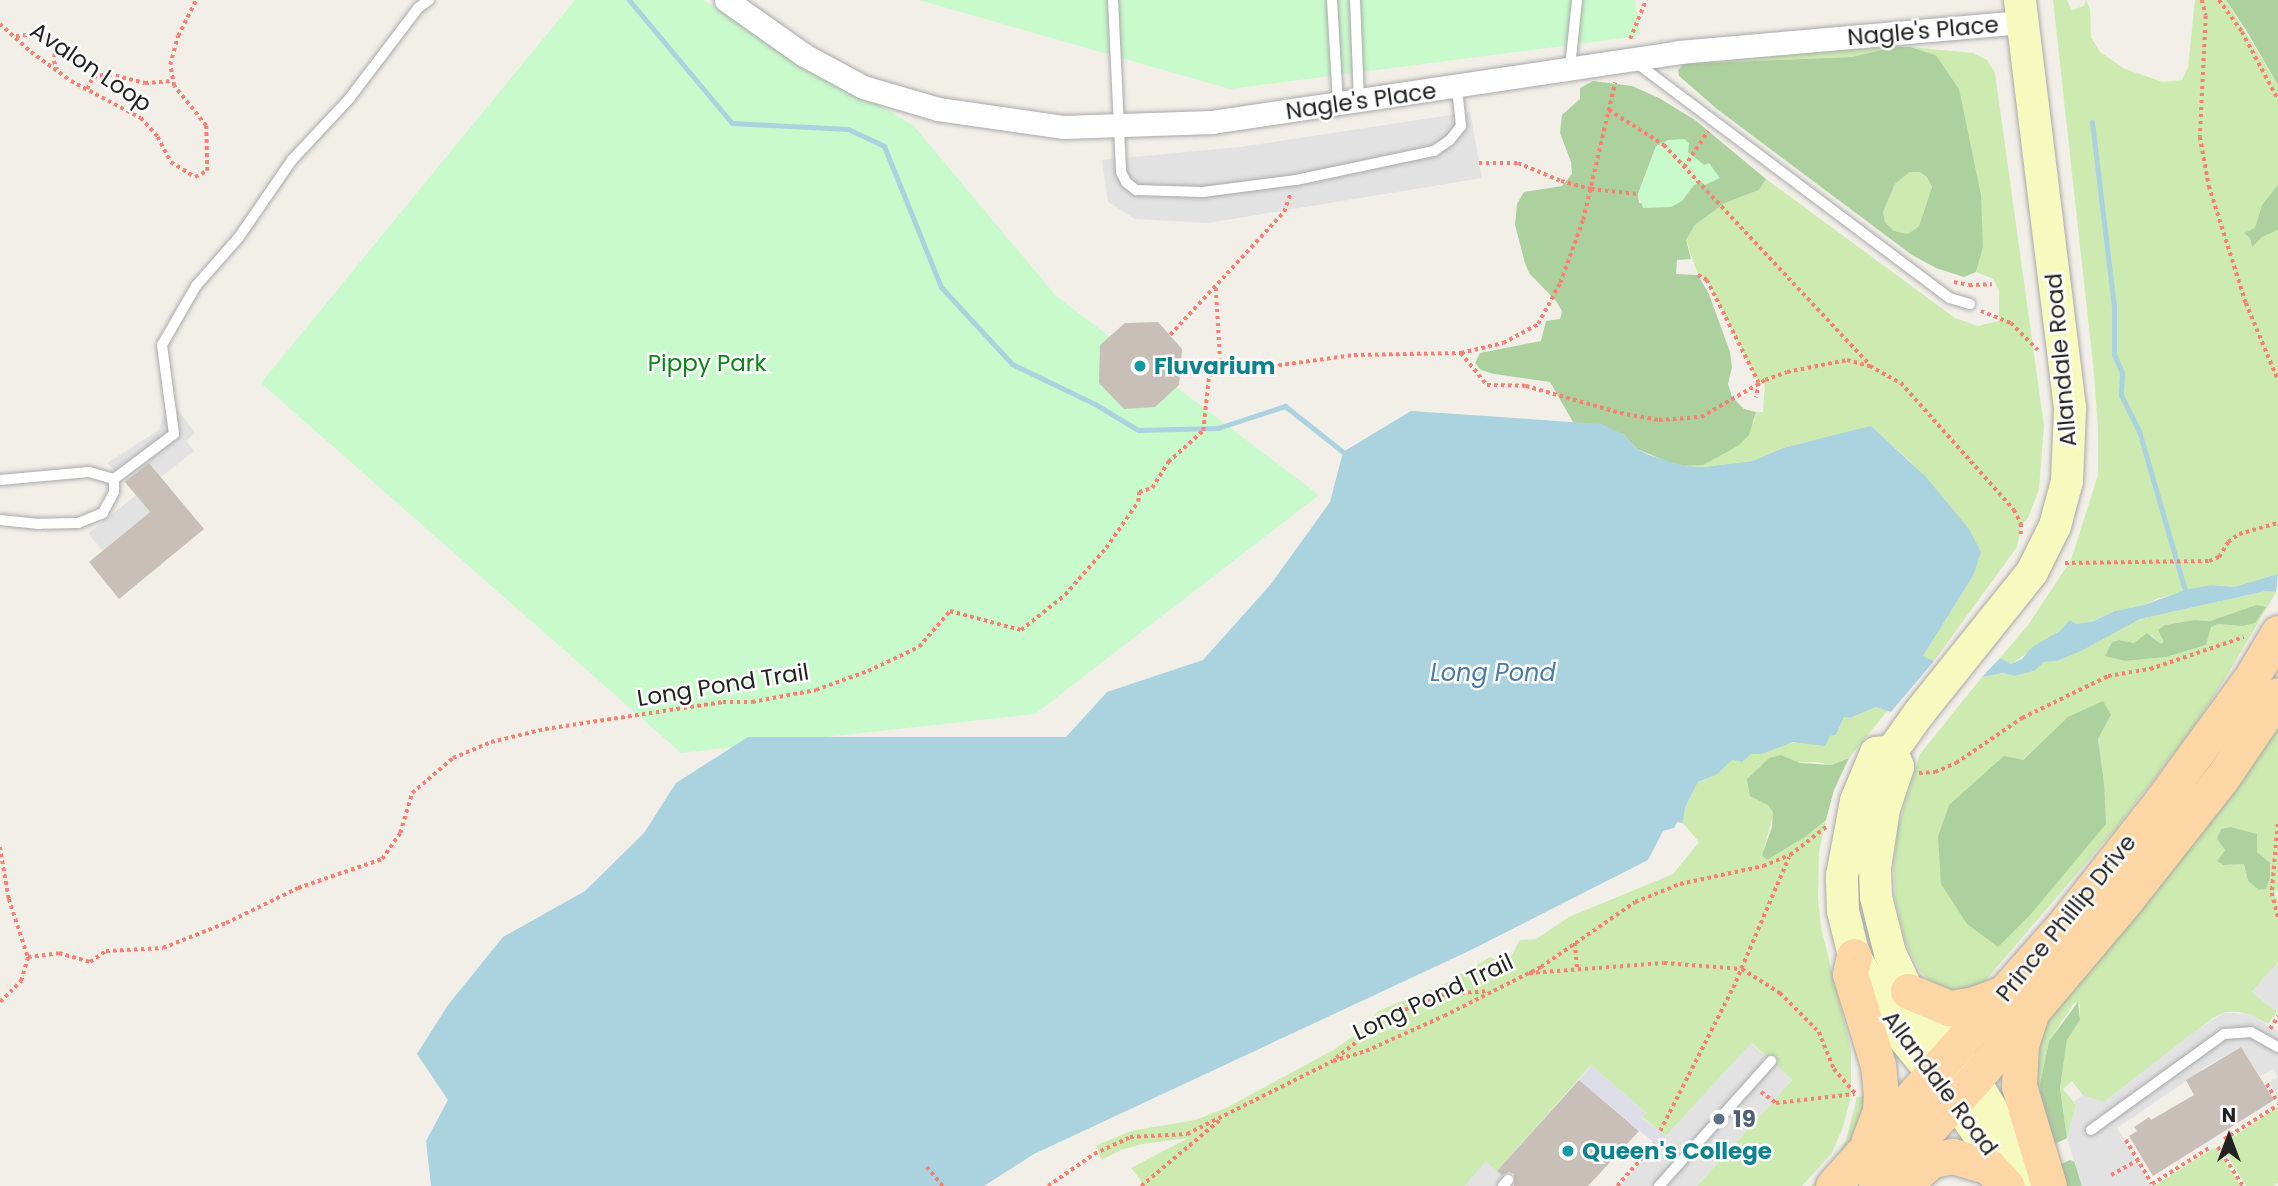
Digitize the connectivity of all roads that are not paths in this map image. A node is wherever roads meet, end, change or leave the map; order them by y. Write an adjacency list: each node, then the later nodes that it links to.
1 (429, 0): 14 (lane)
2 (726, 0): 12 (street, Nagle's Place)
3 (1113, 0): 12 (lane)
4 (1332, 0): 11 (lane)
5 (1355, 0): 11 (lane)
6 (1577, 0): 9 (lane)
7 (2021, 11): 8 (street, Nagle's Place); 19 (main road, Allandale Road)
8 (1626, 61): 9 (street, Nagle's Place); 13 (lane)
9 (1569, 71): 10 (street, Nagle's Place)
10 (1457, 87): 11 (street, Nagle's Place); 12 (lane)
11 (1348, 103): 12 (street, Nagle's Place)
12 (1117, 127)
13 (1970, 304)
14 (114, 479): 15 (lane); 16 (lane)
15 (0, 480)
16 (0, 520)
17 (2262, 635): 18 (main road, Prince Phillip Drive)
18 (2269, 691): 22 (main road, Prince Phillip Drive)
19 (1901, 761): 20 (main road, Allandale Road); 21 (main road, Allandale Road)
20 (1854, 956): 25 (main road, Allandale Road); 27 (main road)
21 (1908, 991): 22 (main road); 25 (main road, Allandale Road)
22 (2020, 1001): 25 (main road, Prince Phillip Drive); 35 (main road)
23 (2278, 1047): 26 (lane)
24 (1771, 1061): 28 (lane)
25 (1953, 1076): 27 (main road, Prince Phillip Drive); 30 (main road, Prince Phillip Drive); 33 (main road, Allandale Road); 34 (main road, Allandale Road)
26 (2091, 1130)
27 (1865, 1150): 29 (main road, Prince Phillip Drive)
28 (1659, 1186)
29 (1833, 1186)
30 (1876, 1186)
31 (1902, 1186): 32 (main road)
32 (2007, 1186)
33 (2015, 1186)
34 (2038, 1186)
35 (2049, 1186)

